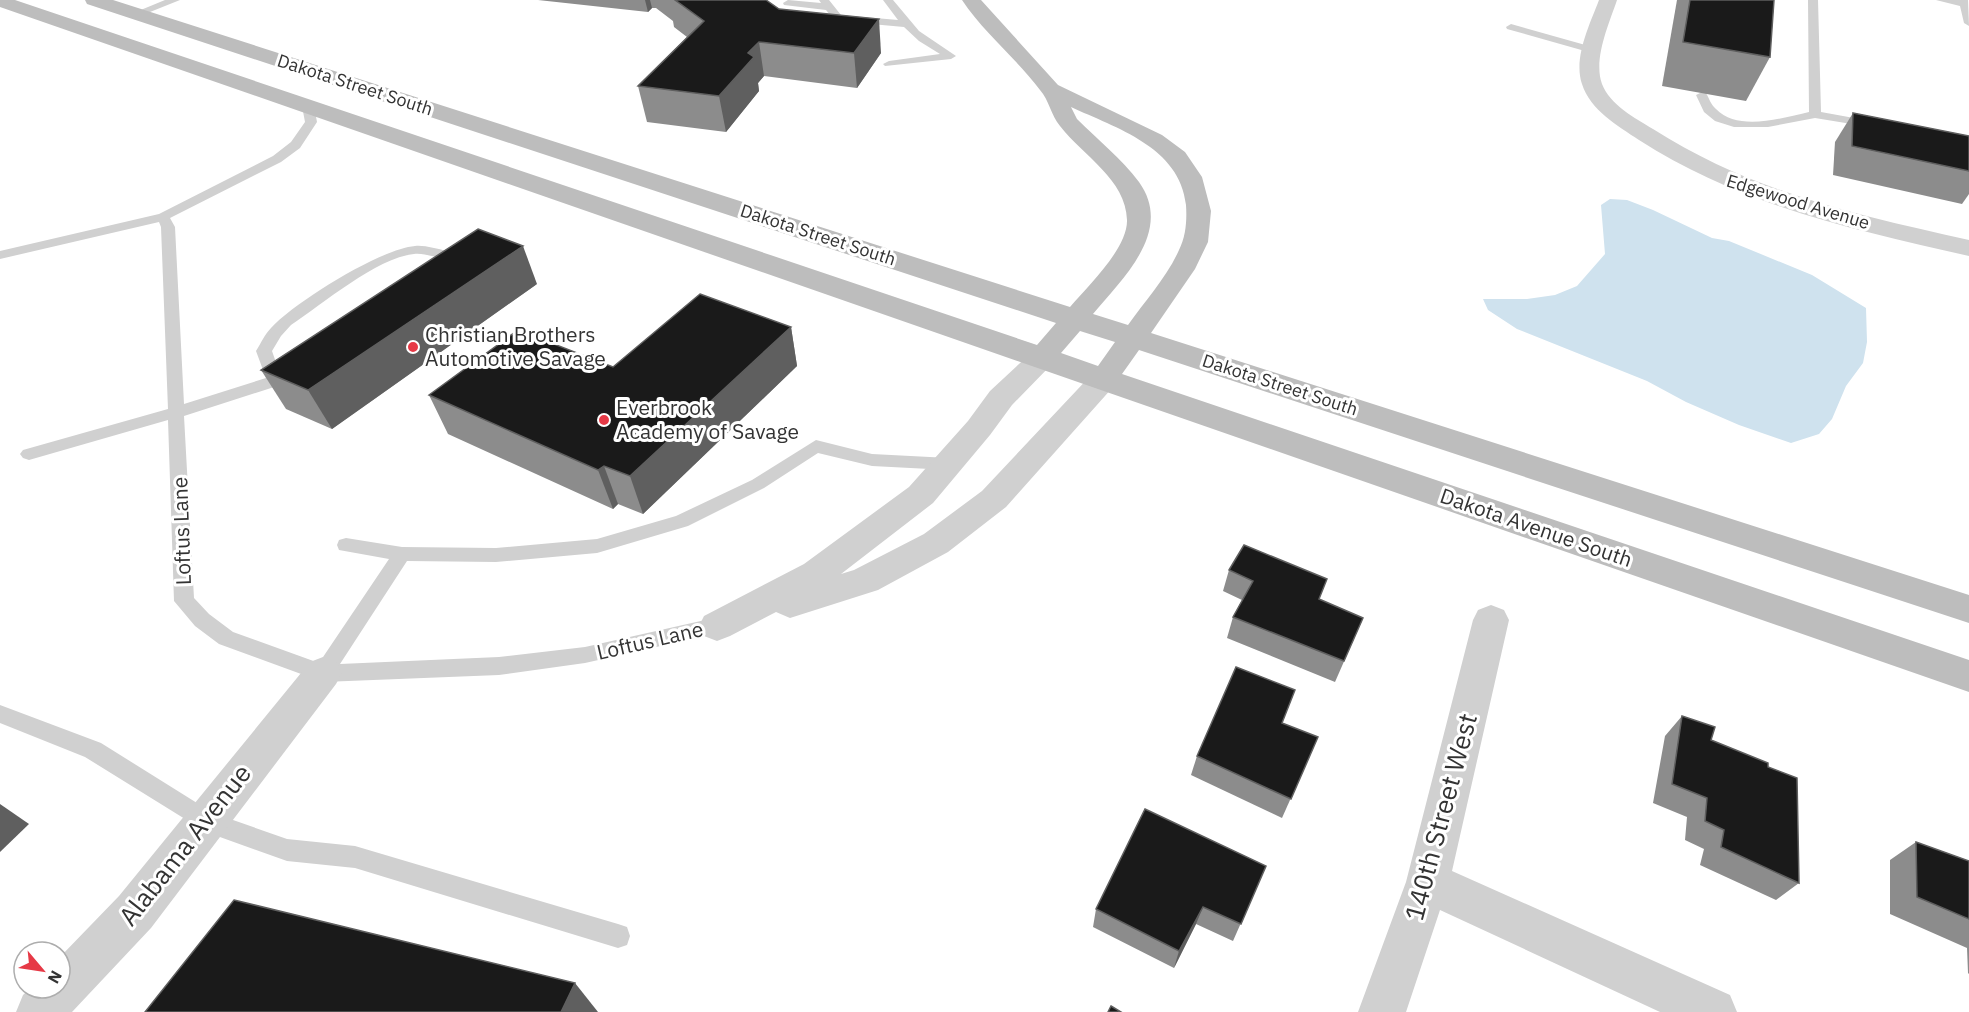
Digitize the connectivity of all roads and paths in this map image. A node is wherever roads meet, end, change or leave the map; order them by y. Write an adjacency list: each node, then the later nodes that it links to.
1 (94, 0): 12 (main road, Dakota Street South)
2 (176, 0): 12 (lane)
3 (888, 0): 14 (lane)
4 (971, 0): 18 (main road)
5 (1608, 0): 16 (street)
6 (1813, 0): 21 (lane)
7 (1941, 0): 9 (lane)
8 (0, 1): 20 (main road, Dakota Street South)
9 (1964, 2): 13 (lane)
10 (788, 3): 11 (lane)
11 (827, 3): 14 (lane)
12 (136, 14): 27 (main road, Dakota Street South)
13 (1969, 23)
14 (904, 24): 17 (lane)
15 (1511, 27): 16 (lane)
16 (1592, 50): 24 (street, Edgewood Avenue)
17 (889, 64)
18 (1051, 89): 27 (main road); 28 (main road)
19 (1702, 95): 21 (lane)
20 (308, 106): 23 (lane); 29 (main road, Dakota Street South)
21 (1815, 114): 22 (lane)
22 (1884, 128)
23 (163, 217): 25 (lane); 33 (lane, Loftus Lane)
24 (1969, 248)
25 (0, 255)
26 (436, 288): 32 (lane)
27 (1076, 318): 28 (main road, Dakota Street South); 29 (main road)
28 (1134, 337): 31 (main road); 38 (main road, Dakota Street South)
29 (1042, 358): 31 (main road, Dakota Street South); 35 (street, Loftus Lane)
30 (304, 371): 32 (lane)
31 (1103, 380): 39 (street, Loftus Lane); 43 (main road, Dakota Avenue South)
32 (275, 382): 33 (lane)
33 (178, 412): 34 (lane); 42 (lane, Loftus Lane)
34 (29, 454)
35 (949, 464): 37 (lane); 41 (street, Loftus Lane)
36 (346, 545): 37 (lane)
37 (402, 554): 42 (lane)
38 (1969, 609)
39 (765, 612): 41 (lane, Loftus Lane)
40 (1491, 620): 46 (street, 140th Street West)
41 (717, 626): 42 (lane, Loftus Lane)
42 (323, 673): 45 (street, Alabama Avenue)
43 (1969, 676)
44 (0, 714): 45 (lane)
45 (206, 821): 47 (lane); 48 (street, Alabama Avenue)
46 (1428, 882): 49 (street, 140th Street West); 50 (street)
47 (618, 936)
48 (40, 1012)
49 (1382, 1012)
50 (1713, 1012)

